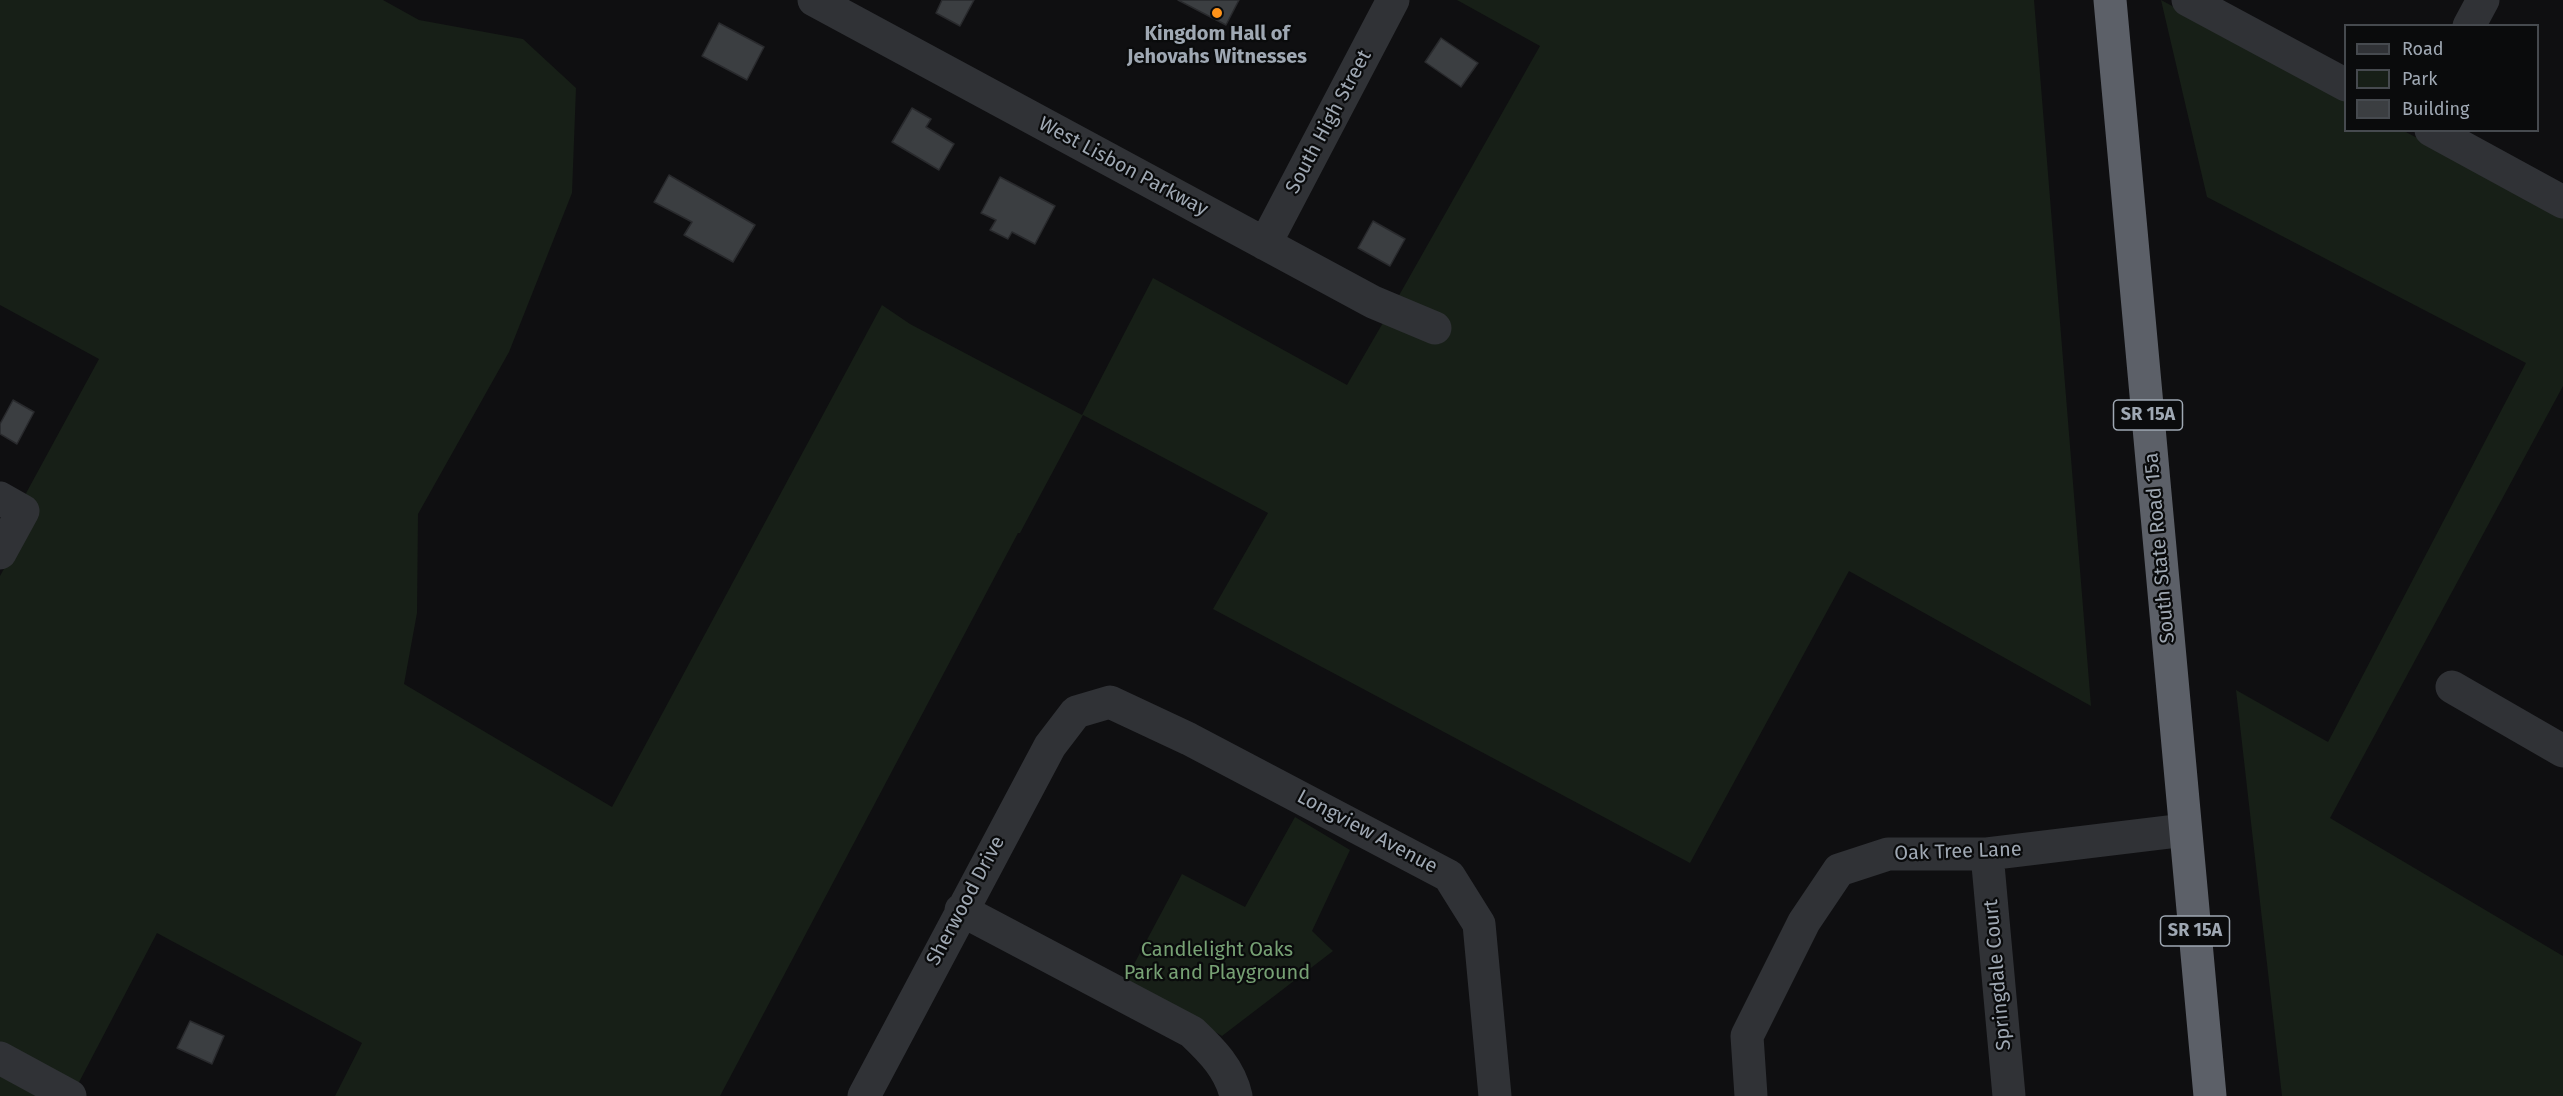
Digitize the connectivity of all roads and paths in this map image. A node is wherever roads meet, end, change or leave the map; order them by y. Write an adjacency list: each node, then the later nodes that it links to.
1 (814, 0): 10 (street, West Lisbon Parkway)
2 (1393, 0): 10 (street, South High Street)
3 (2110, 0): 17 (highway, South State Road 15a / SR 15A)
4 (2188, 0): 7 (street)
5 (2483, 0): 6 (street)
6 (2470, 24)
7 (2344, 84)
8 (2435, 132): 9 (street)
9 (2563, 202)
10 (1265, 243): 11 (street, West Lisbon Parkway)
11 (1435, 328)
12 (11, 505): 13 (street)
13 (0, 553)
14 (2452, 687): 16 (street)
15 (1076, 712): 19 (street, Sherwood Drive); 24 (street, Longview Avenue)
16 (2563, 751)
17 (2185, 830): 18 (street, Oak Tree Lane); 27 (highway, South State Road 15a / SR 15A)
18 (1987, 855): 25 (street, Oak Tree Lane); 26 (street, Springdale Court)
19 (961, 910): 22 (street, Sherwood Drive); 23 (street)
20 (0, 1058): 21 (street)
21 (70, 1096)
22 (864, 1096)
23 (1236, 1096)
24 (1495, 1096)
25 (1751, 1096)
26 (2009, 1096)
27 (2210, 1096)

